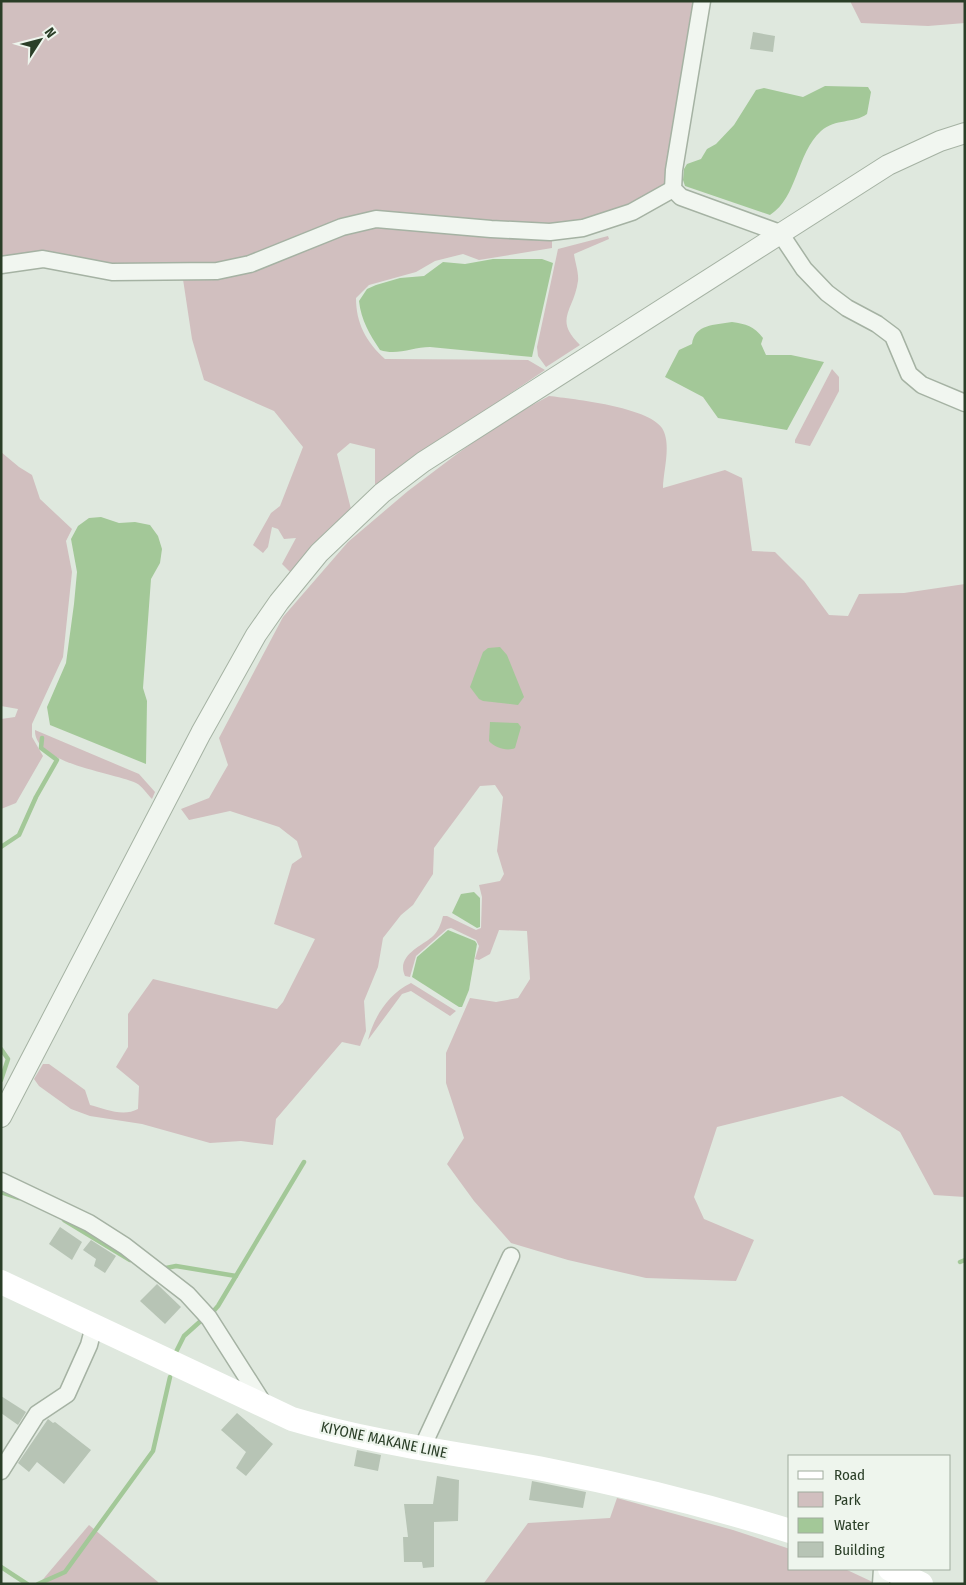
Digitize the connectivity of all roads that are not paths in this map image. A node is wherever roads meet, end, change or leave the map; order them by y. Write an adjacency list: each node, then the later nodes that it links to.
1 (702, 1): 3 (street)
2 (965, 133): 4 (street)
3 (673, 189): 4 (street); 5 (street)
4 (780, 233): 6 (street); 7 (street)
5 (1, 265)
6 (965, 404)
7 (1, 1117)
8 (1, 1181): 12 (street)
9 (511, 1256): 13 (street)
10 (1, 1282): 11 (main road, KIYONE MAKANE LINE)
11 (94, 1326): 12 (main road, KIYONE MAKANE LINE); 14 (street)
12 (267, 1408): 13 (main road, KIYONE MAKANE LINE)
13 (421, 1450): 15 (main road, KIYONE MAKANE LINE)
14 (1, 1471)
15 (788, 1530)
16 (882, 1570): 18 (street)
17 (892, 1570): 19 (main road)
18 (881, 1584)
19 (921, 1584)

